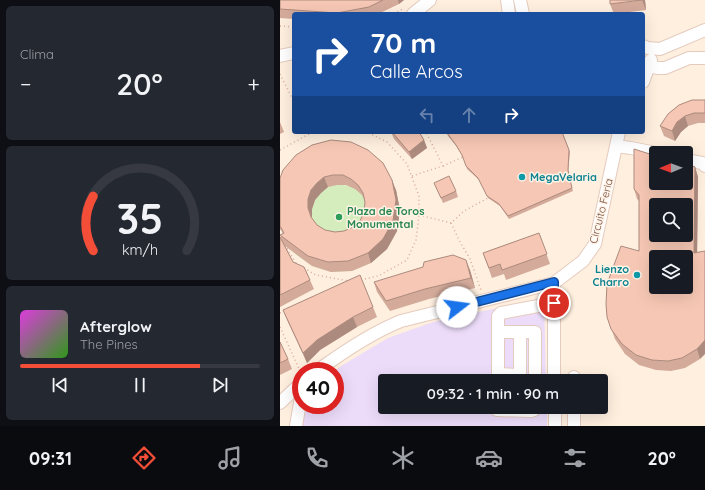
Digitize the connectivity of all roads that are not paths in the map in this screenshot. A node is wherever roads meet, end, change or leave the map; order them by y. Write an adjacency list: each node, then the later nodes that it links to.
1 (430, 0): 4 (street)
2 (507, 0): 5 (street)
3 (520, 0): 6 (street)
4 (415, 12)
5 (510, 12)
6 (522, 12)
7 (705, 30): 9 (street)
8 (645, 47): 9 (street)
9 (655, 49): 13 (street)
10 (292, 53): 11 (street)
11 (280, 56)
12 (705, 58): 13 (street)
13 (646, 64)
14 (619, 134): 15 (street, Circuito Feria)
15 (616, 146): 16 (street); 19 (street, Circuito Feria)
16 (649, 152)
17 (693, 161): 18 (street)
18 (705, 166)
19 (554, 282): 20 (street); 23 (street, Circuito Feria)
20 (554, 303): 21 (street); 27 (street)
21 (499, 332): 22 (street); 24 (street)
22 (520, 332): 25 (street); 26 (street)
23 (330, 362)
24 (498, 374)
25 (520, 374)
26 (535, 374)
27 (554, 374)
28 (292, 392): 29 (street)
29 (280, 403)
30 (298, 414): 33 (street)
31 (554, 414): 34 (street)
32 (574, 414): 35 (street)
33 (296, 426)
34 (555, 426)
35 (574, 426)

